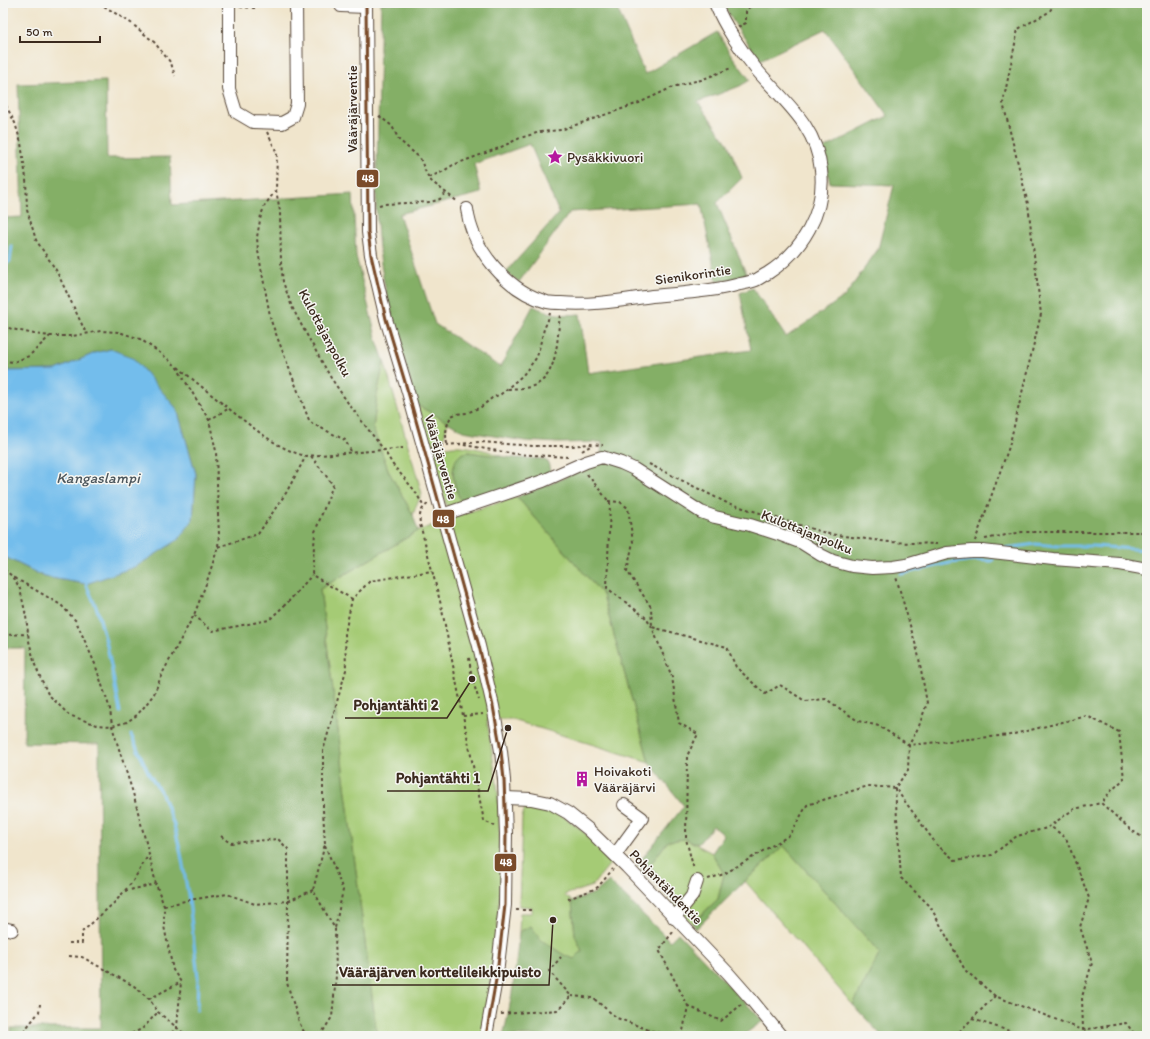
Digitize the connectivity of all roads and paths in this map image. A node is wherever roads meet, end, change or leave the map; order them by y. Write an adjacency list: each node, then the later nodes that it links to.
1 (100, 3): 12 (path)
2 (296, 3): 6 (street)
3 (715, 3): 10 (street, Sienikorintie)
4 (753, 3): 10 (path)
5 (1055, 3): 47 (path)
6 (229, 5): 9 (path)
7 (366, 5): 8 (street); 41 (street, Vääräjärventie)
8 (341, 6)
9 (256, 8)
10 (729, 31): 21 (street, Sienikorintie)
11 (731, 68): 16 (path)
12 (175, 76)
13 (3, 100): 23 (path)
14 (374, 113): 16 (path)
15 (271, 130): 17 (path, Kulottajanpolku)
16 (429, 177): 18 (path)
17 (276, 190): 35 (path, Kulottajanpolku); 36 (path)
18 (446, 192): 19 (path); 20 (path)
19 (374, 206)
20 (467, 209): 21 (street, Sienikorintie)
21 (557, 303): 27 (path); 27 (path)
22 (3, 326): 24 (path)
23 (86, 333): 24 (path); 26 (path)
24 (50, 336): 25 (path)
25 (3, 361)
26 (176, 366): 28 (path); 29 (path)
27 (507, 389): 30 (path)
28 (228, 409): 29 (path); 37 (path)
29 (209, 420): 48 (path)
30 (447, 444): 31 (path); 32 (path)
31 (458, 444): 33 (path); 39 (path)
32 (432, 446)
33 (607, 446)
34 (403, 448): 35 (path)
35 (384, 450): 36 (path); 43 (path, Kulottajanpolku)
36 (352, 453): 38 (path)
37 (306, 456): 38 (path); 48 (path)
38 (311, 456): 53 (path)
39 (584, 463): 42 (path); 44 (street, Kulottajanpolku); 49 (street, Kulottajanpolku)
40 (648, 464): 46 (path)
41 (438, 501): 43 (path); 44 (street, Vääräjärventie)
42 (608, 501): 57 (path); 57 (path)
43 (424, 507): 52 (path)
44 (442, 515): 69 (street, Vääräjärventie)
45 (1147, 532): 47 (path)
46 (941, 544)
47 (973, 546): 49 (street, Kulottajanpolku); 51 (street, Kulottajanpolku)
48 (218, 547): 56 (path)
49 (892, 567): 67 (path)
50 (3, 568): 54 (path)
51 (1147, 569)
52 (432, 571): 55 (path); 64 (path)
53 (312, 575): 55 (path); 56 (path)
54 (14, 578): 58 (path); 66 (path)
55 (352, 600): 76 (path)
56 (194, 615): 66 (path)
57 (652, 627): 67 (path); 79 (path)
58 (28, 634): 59 (path); 66 (path)
59 (3, 635)
60 (469, 656): 61 (path)
61 (480, 703)
62 (482, 708): 63 (path)
63 (484, 714): 64 (path); 65 (path)
64 (463, 716): 72 (path)
65 (485, 717)
66 (112, 726): 77 (path)
67 (909, 745): 68 (path); 70 (path)
68 (895, 788): 73 (path); 79 (path); 95 (path)
69 (504, 798): 78 (street, Pohjantähdentie); 111 (street, Vääräjärventie)
70 (1101, 803): 73 (path); 75 (path)
71 (624, 805): 78 (street)
72 (496, 826)
73 (1050, 826): 104 (path)
74 (221, 836): 84 (path)
75 (1147, 840)
76 (325, 844): 81 (path); 89 (path)
77 (149, 854): 80 (path); 82 (path)
78 (618, 858): 83 (path); 88 (street, Pohjantähdentie)
79 (697, 881): 88 (street)
80 (156, 884): 82 (path); 85 (path)
81 (313, 890): 84 (path); 89 (path)
82 (124, 892): 90 (path)
83 (568, 899)
84 (288, 900): 85 (path); 109 (path)
85 (164, 906): 93 (path)
86 (514, 910): 87 (path)
87 (532, 910)
88 (677, 920): 96 (street, Pohjantähdentie); 99 (path)
89 (335, 929): 110 (path)
90 (69, 943)
91 (69, 956): 97 (path)
92 (561, 957): 94 (path)
93 (181, 982): 97 (path); 103 (path)
94 (571, 996): 101 (path); 112 (path)
95 (995, 996): 102 (path); 104 (path)
96 (750, 998): 99 (path); 114 (street, Pohjantähdentie)
97 (149, 999): 100 (path)
98 (40, 1004): 105 (path)
99 (688, 1006): 113 (path)
100 (158, 1012): 103 (path); 106 (path)
101 (501, 1014)
102 (972, 1019): 115 (path); 116 (path)
103 (177, 1027): 107 (path); 108 (path)
104 (1083, 1030): 117 (path); 118 (path)
105 (20, 1036)
106 (126, 1036)
107 (169, 1036)
108 (187, 1036)
109 (306, 1036)
110 (320, 1036)
111 (486, 1036)
112 (672, 1036)
113 (682, 1036)
114 (781, 1036)
115 (955, 1036)
116 (1025, 1036)
117 (1081, 1036)
118 (1136, 1036)

